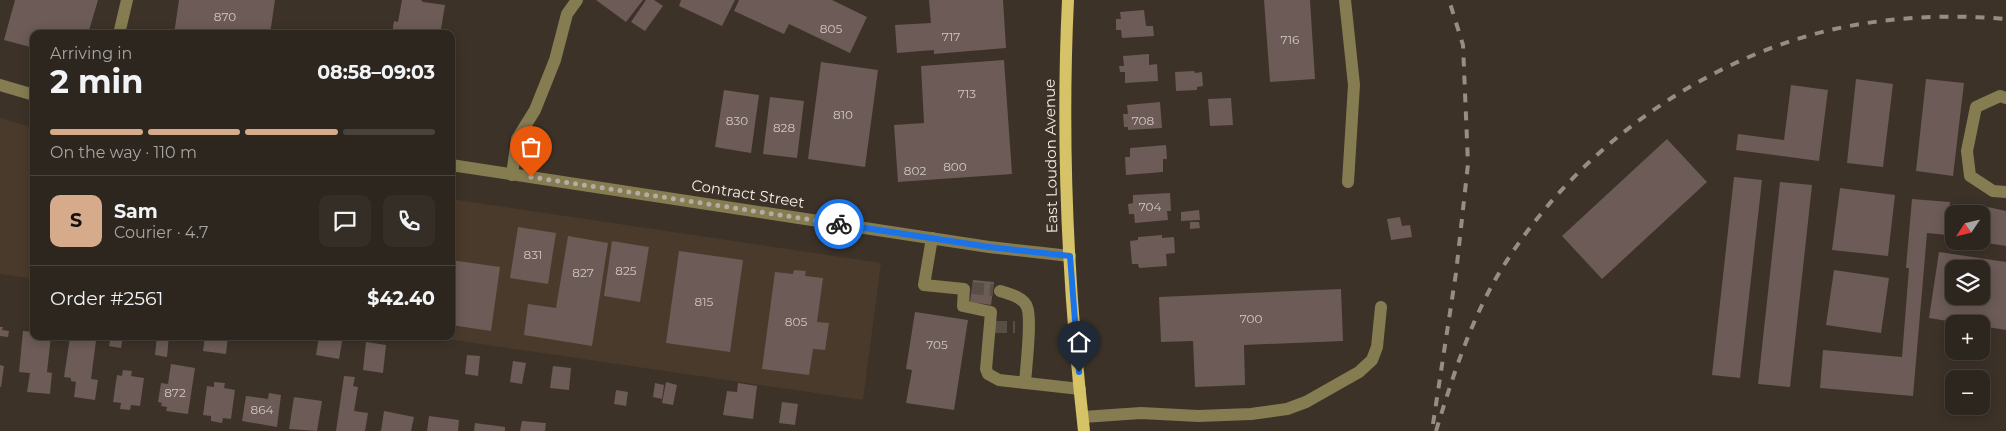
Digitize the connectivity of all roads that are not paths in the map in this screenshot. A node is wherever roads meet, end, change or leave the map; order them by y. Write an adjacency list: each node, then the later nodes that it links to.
1 (127, 0): 5 (street)
2 (577, 0): 10 (street)
3 (1068, 0): 14 (main road, East Loudon Avenue)
4 (1345, 0): 11 (street)
5 (120, 30)
6 (0, 85): 7 (street)
7 (30, 95)
8 (2006, 98): 12 (street)
9 (455, 166): 10 (street, Contract Street)
10 (512, 174): 13 (street, Contract Street)
11 (1348, 182)
12 (2006, 192)
13 (932, 238): 14 (street, Contract Street); 16 (street)
14 (1070, 256): 18 (main road, East Loudon Avenue)
15 (1381, 307): 19 (street)
16 (991, 312): 17 (street); 17 (street)
17 (1025, 383): 18 (street)
18 (1080, 389): 19 (main road, East Loudon Avenue)
19 (1083, 417): 20 (main road, East Loudon Avenue)
20 (1084, 431)

